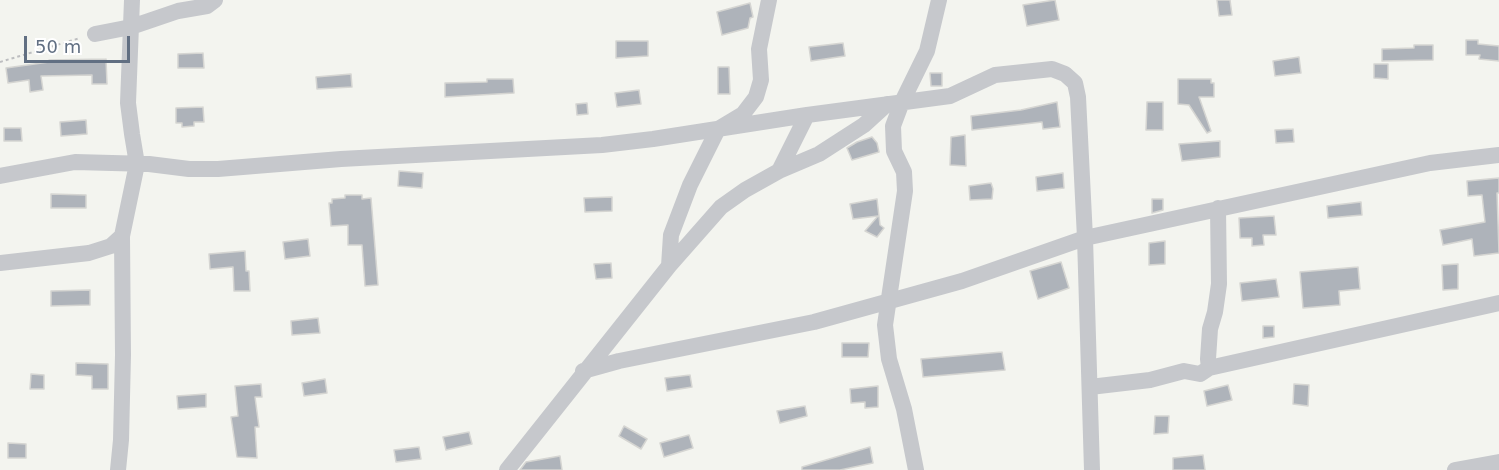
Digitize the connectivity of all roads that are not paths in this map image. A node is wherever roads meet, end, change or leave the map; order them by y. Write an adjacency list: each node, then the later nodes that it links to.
1 (132, 0): 5 (street)
2 (215, 0): 5 (street)
3 (769, 0): 9 (street)
4 (939, 0): 7 (street)
5 (131, 27): 6 (street); 11 (street)
6 (94, 34)
7 (895, 103): 8 (street); 12 (street); 16 (street); 19 (street)
8 (807, 115): 9 (street); 12 (street)
9 (718, 129): 11 (street); 18 (street)
10 (1499, 155): 14 (street)
11 (137, 164): 13 (street); 15 (street)
12 (779, 171): 18 (street)
13 (0, 176)
14 (1218, 208): 16 (street); 21 (street)
15 (122, 236): 17 (street); 25 (street)
16 (1085, 238): 19 (street); 23 (street)
17 (0, 263)
18 (669, 266): 22 (street)
19 (887, 302): 22 (street); 27 (street)
20 (1499, 303): 21 (street)
21 (1209, 368): 23 (street)
22 (583, 371): 26 (street)
23 (1090, 387): 28 (street)
24 (1499, 462): 29 (street)
25 (118, 470)
26 (507, 470)
27 (916, 470)
28 (1092, 470)
29 (1455, 470)

